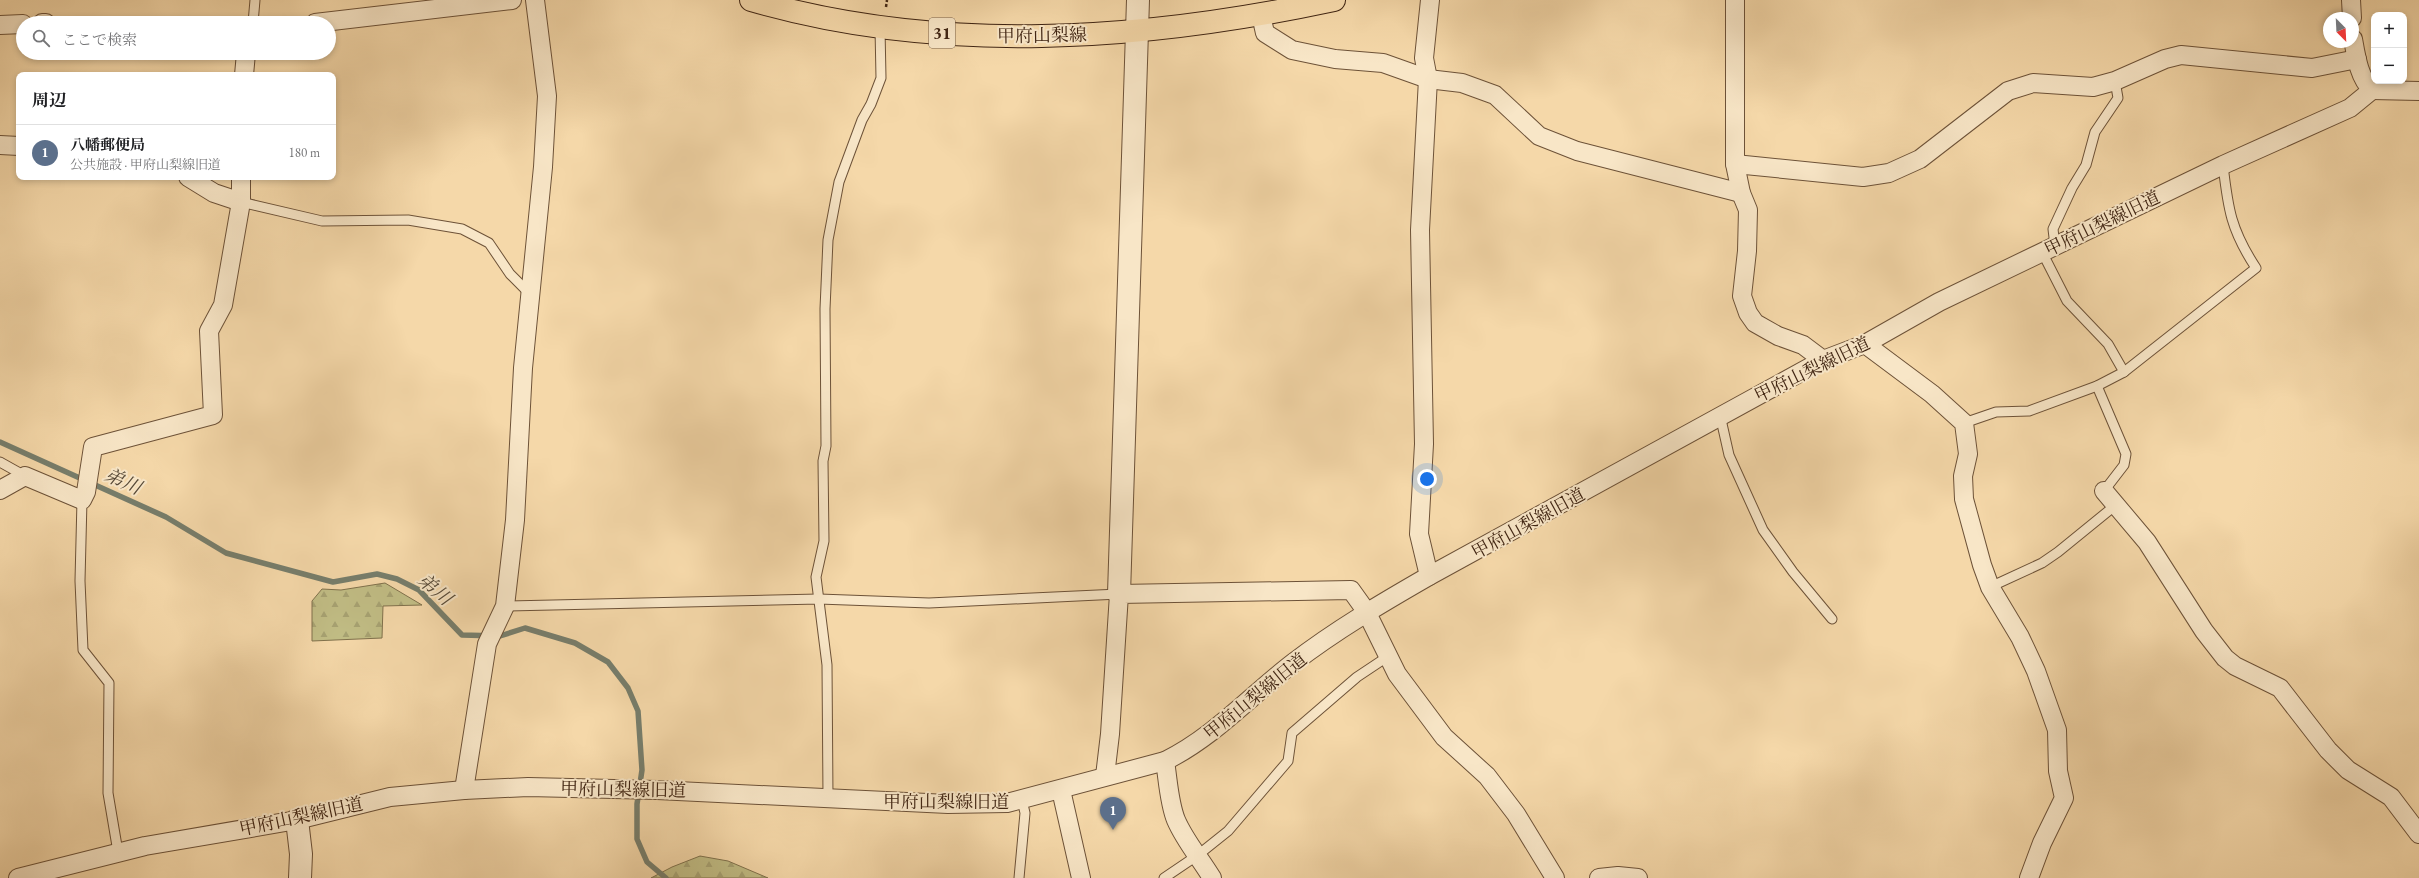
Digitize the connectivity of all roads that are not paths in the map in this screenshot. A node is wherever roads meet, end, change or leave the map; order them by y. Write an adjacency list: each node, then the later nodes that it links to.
1 (255, 0): 12 (lane)
2 (512, 0): 13 (street)
3 (535, 0): 35 (street)
4 (750, 0): 16 (main road, 甲府山梨線 / 31)
5 (1138, 0): 17 (street)
6 (1334, 0): 11 (main road, 甲府山梨線 / 31)
7 (1430, 0): 22 (street)
8 (1735, 0): 28 (street)
9 (2351, 0): 10 (street)
10 (2352, 12)
11 (1262, 15): 17 (main road, 甲府山梨線 / 31); 22 (street)
12 (254, 16)
13 (336, 21)
14 (16, 24): 15 (street)
15 (0, 25)
16 (880, 28): 17 (main road, 甲府山梨線 / 31); 51 (lane)
17 (1136, 31): 50 (street)
18 (2355, 48): 19 (street)
19 (2357, 59): 23 (street); 24 (street)
20 (245, 60): 21 (street)
21 (244, 72)
22 (1428, 78): 32 (street); 48 (street)
23 (2115, 81): 28 (street); 34 (lane)
24 (2372, 90): 25 (street); 29 (street, 甲府山梨線旧道)
25 (2419, 91)
26 (0, 145): 27 (street)
27 (16, 146)
28 (1735, 164): 32 (street)
29 (2223, 165): 34 (street, 甲府山梨線旧道); 38 (lane)
30 (193, 180): 33 (street)
31 (241, 180): 33 (street)
32 (1741, 193): 37 (street)
33 (241, 202): 35 (lane); 46 (street)
34 (2048, 249): 36 (street, 甲府山梨線旧道); 38 (lane)
35 (529, 293): 53 (street)
36 (1865, 344): 37 (street, 甲府山梨線旧道); 41 (street)
37 (1824, 360): 40 (street, 甲府山梨線旧道)
38 (2124, 372): 39 (lane)
39 (2097, 386): 41 (lane); 45 (lane)
40 (1720, 415): 48 (street, 甲府山梨線旧道); 54 (lane)
41 (1964, 423): 49 (street)
42 (0, 462): 43 (lane)
43 (25, 476): 44 (street); 46 (street)
44 (0, 490)
45 (2104, 490): 47 (street)
46 (84, 496): 64 (lane)
47 (2117, 504): 49 (lane); 63 (street)
48 (1429, 576): 52 (street, 甲府山梨線旧道)
49 (1990, 587): 66 (street)
50 (1119, 594): 51 (lane); 52 (street); 57 (street)
51 (819, 599): 53 (lane); 60 (lane)
52 (1366, 611): 55 (street); 56 (street, 甲府山梨線旧道)
53 (502, 612): 58 (street)
54 (1832, 619)
55 (1387, 657): 65 (lane); 73 (street)
56 (1165, 762): 57 (street, 甲府山梨線旧道); 65 (street)
57 (1105, 776): 59 (street, 甲府山梨線旧道)
58 (464, 790): 60 (street, 甲府山梨線旧道); 62 (street, 甲府山梨線旧道)
59 (1061, 790): 61 (street, 甲府山梨線旧道); 70 (street)
60 (828, 797): 61 (street, 甲府山梨線旧道)
61 (1022, 800): 69 (lane)
62 (297, 820): 64 (street, 甲府山梨線旧道); 68 (street)
63 (2419, 834)
64 (118, 852): 67 (street, 甲府山梨線旧道)
65 (1198, 855): 71 (lane); 72 (street)
66 (2032, 877)
67 (18, 878)
68 (300, 878)
69 (1020, 878)
70 (1081, 878)
71 (1164, 878)
72 (1212, 878)
73 (1554, 878)
74 (1599, 878): 75 (street)
75 (1638, 878)

